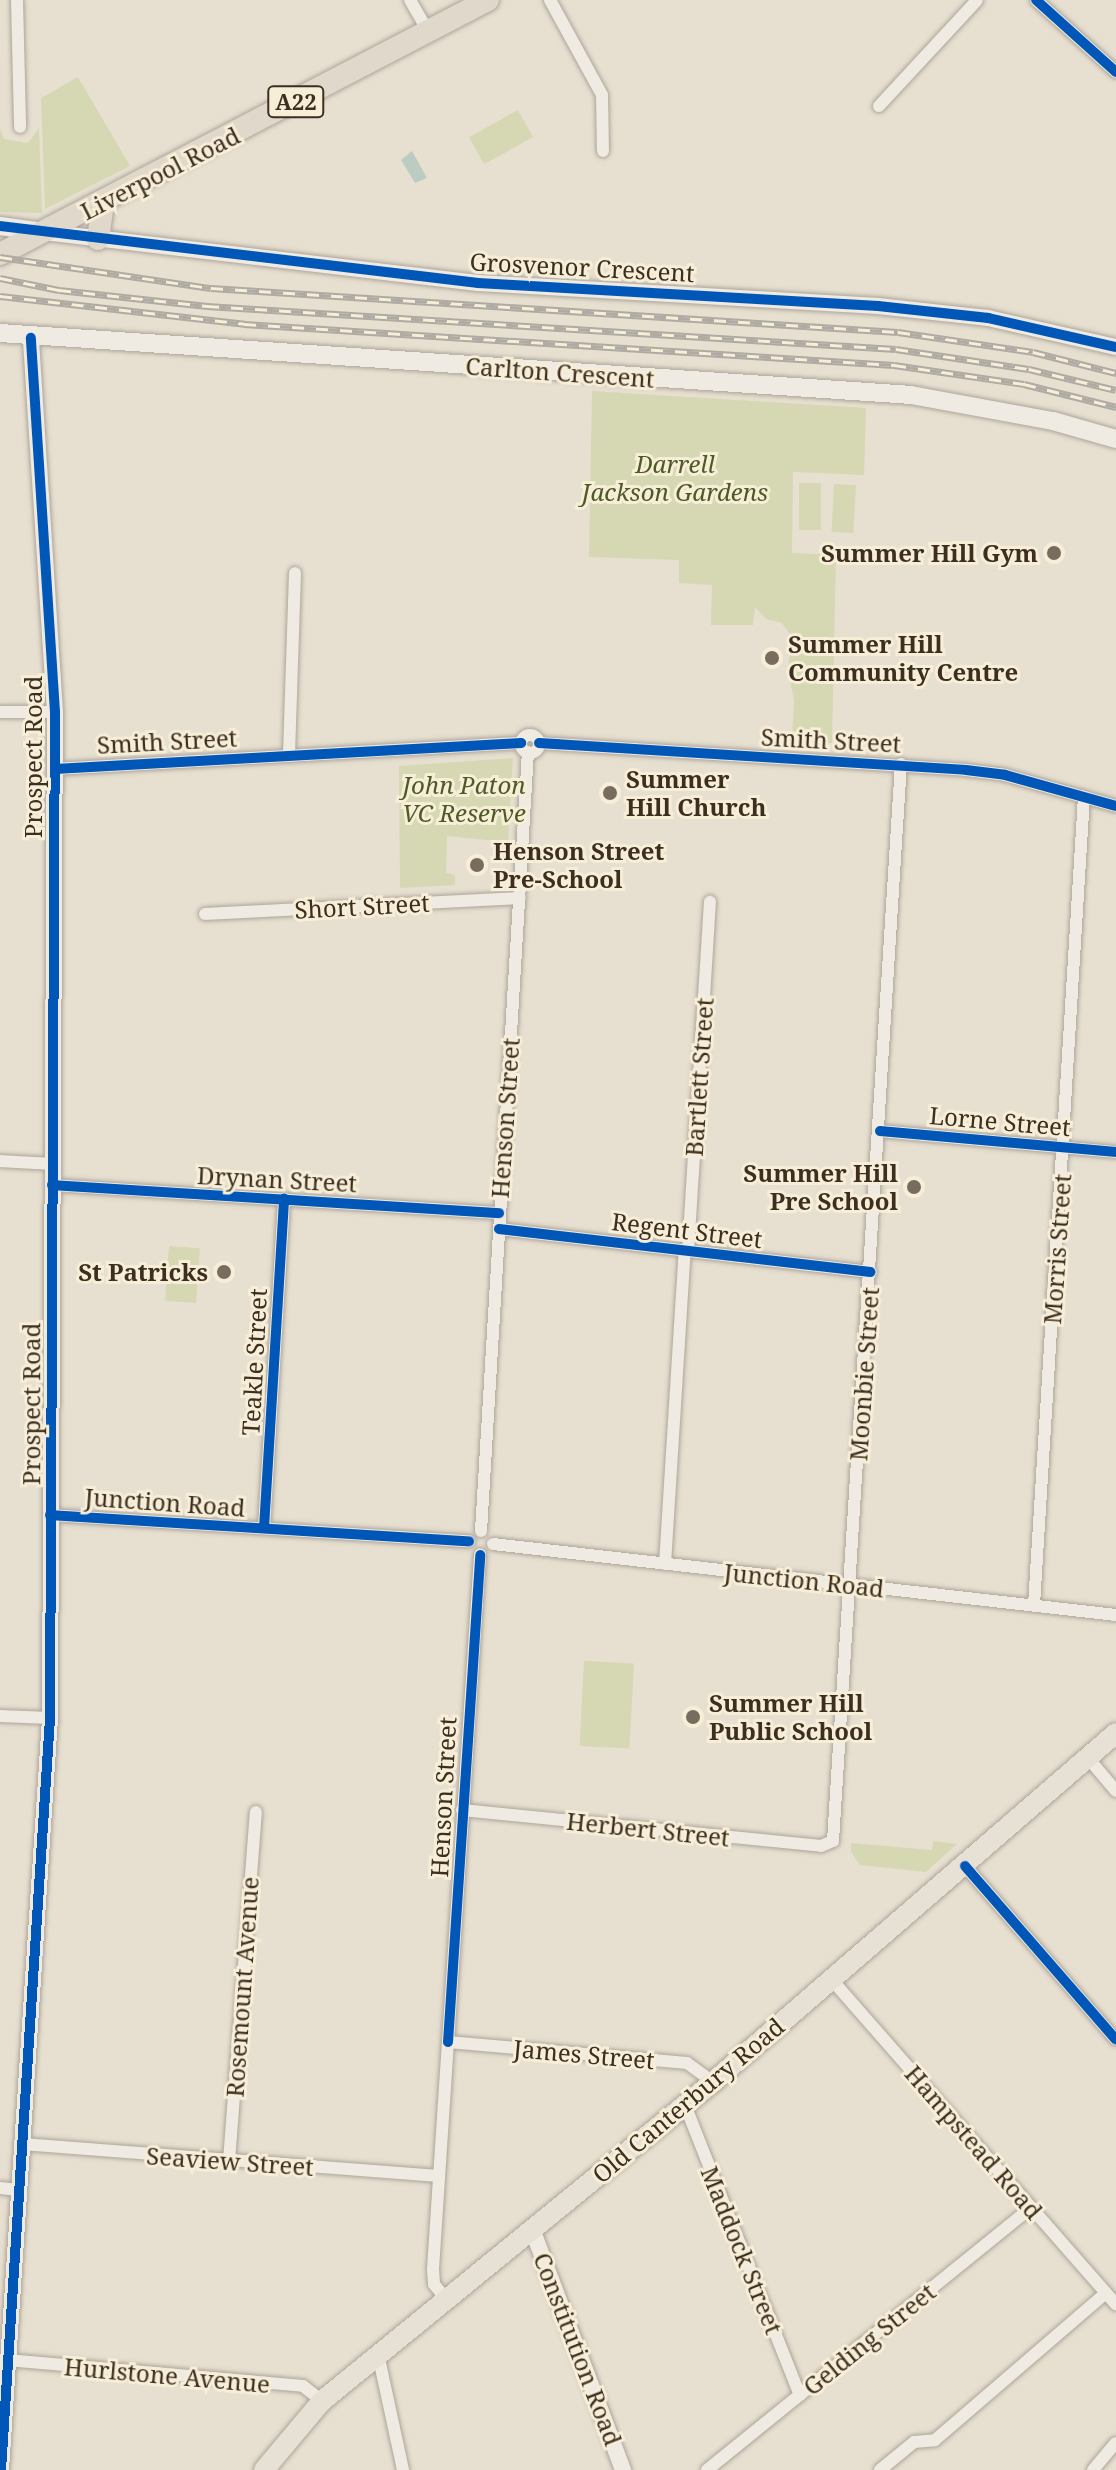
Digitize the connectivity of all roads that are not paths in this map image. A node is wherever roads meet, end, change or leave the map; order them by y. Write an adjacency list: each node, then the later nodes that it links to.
1 (17, 0): 10 (street)
2 (410, 0): 7 (street)
3 (488, 0): 7 (highway, Liverpool Road / A22)
4 (550, 0): 11 (street)
5 (977, 0): 9 (street)
6 (1036, 0): 8 (street)
7 (429, 33): 12 (highway, Liverpool Road / A22)
8 (1116, 72)
9 (879, 106)
10 (20, 127)
11 (603, 151)
12 (103, 202): 14 (highway, Liverpool Road / A22); 15 (highway)
13 (0, 226): 14 (main road)
14 (44, 232): 15 (street, Grosvenor Crescent); 16 (highway, Liverpool Road / A22)
15 (98, 239): 19 (street, Grosvenor Crescent)
16 (0, 254)
17 (0, 333): 18 (main road, Carlton Crescent)
18 (31, 338): 20 (main road, Carlton Crescent); 23 (street, Prospect Road)
19 (1116, 347)
20 (1116, 439)
21 (295, 573): 25 (street)
22 (0, 712): 23 (street)
23 (55, 712): 27 (street, Prospect Road)
24 (525, 748): 25 (street, Smith Street); 26 (street, Smith Street); 30 (street, Henson Street)
25 (289, 754): 27 (street, Smith Street)
26 (901, 764): 28 (street, Smith Street); 33 (street, Moonbie Street)
27 (55, 769): 37 (street, Prospect Road)
28 (1084, 797): 29 (street, Smith Street); 34 (street, Morris Street)
29 (1116, 805)
30 (520, 898): 32 (street, Short Street); 40 (street, Henson Street)
31 (710, 902): 42 (street, Bartlett Street)
32 (205, 914)
33 (880, 1131): 34 (street, Lorne Street); 43 (street, Moonbie Street)
34 (1063, 1147): 35 (street, Lorne Street); 52 (street, Morris Street)
35 (1116, 1152)
36 (0, 1161): 37 (street)
37 (52, 1164): 38 (street, Prospect Road)
38 (52, 1185): 39 (street, Drynan Street); 44 (street, Prospect Road)
39 (284, 1199): 40 (street, Drynan Street); 45 (street, Teakle Street)
40 (499, 1213): 41 (street, Henson Street)
41 (499, 1229): 42 (street, Regent Street); 46 (street, Henson Street)
42 (687, 1250): 43 (street, Regent Street); 50 (street, Bartlett Street)
43 (871, 1272): 51 (street, Moonbie Street)
44 (50, 1515): 45 (street, Junction Road); 55 (street, Prospect Road)
45 (264, 1528): 47 (street, Junction Road)
46 (481, 1531): 47 (street); 48 (street)
47 (469, 1541): 49 (street)
48 (493, 1544): 49 (street); 50 (street, Junction Road)
49 (480, 1555): 59 (street, Henson Street)
50 (665, 1564): 51 (street, Junction Road)
51 (849, 1584): 52 (street, Junction Road); 61 (street, Moonbie Street)
52 (1034, 1605): 53 (street, Junction Road)
53 (1116, 1615)
54 (0, 1716): 55 (street)
55 (50, 1718): 68 (street, Prospect Road)
56 (1116, 1733): 57 (main road, Old Canterbury Road)
57 (1088, 1758): 58 (street); 62 (main road, Old Canterbury Road)
58 (1116, 1791)
59 (462, 1810): 61 (street, Herbert Street); 65 (street, Henson Street)
60 (256, 1812): 69 (street, Rosemount Avenue)
61 (833, 1841)
62 (965, 1866): 63 (main road, Old Canterbury Road); 64 (street)
63 (832, 1980): 66 (main road, Old Canterbury Road); 73 (street, Hampstead Road)
64 (1116, 2040)
65 (448, 2042): 66 (street, James Street); 70 (street, Henson Street)
66 (713, 2082): 67 (main road, Old Canterbury Road)
67 (685, 2105): 74 (main road, Old Canterbury Road); 80 (street, Maddock Street)
68 (22, 2144): 69 (street, Seaview Street); 72 (street, Prospect Road)
69 (229, 2161): 70 (street, Seaview Street)
70 (439, 2176): 76 (street, Henson Street)
71 (0, 2188): 72 (street)
72 (19, 2190): 79 (street, Prospect Road)
73 (1031, 2208): 75 (street, Hampstead Road); 80 (street, Gelding Street)
74 (532, 2229): 76 (main road, Old Canterbury Road); 86 (street, Constitution Road)
75 (1106, 2293): 77 (street, Hampstead Road); 88 (street)
76 (446, 2299): 78 (main road, Old Canterbury Road)
77 (1116, 2304)
78 (378, 2354): 81 (main road, Old Canterbury Road); 85 (street)
79 (7, 2360): 81 (street, Hurlstone Avenue); 83 (street, Prospect Road)
80 (800, 2395): 87 (street, Gelding Street)
81 (322, 2401): 84 (main road, Old Canterbury Road)
82 (1116, 2443): 89 (street)
83 (1, 2470)
84 (264, 2470)
85 (403, 2470)
86 (623, 2470)
87 (707, 2470)
88 (880, 2470)
89 (1093, 2470)

